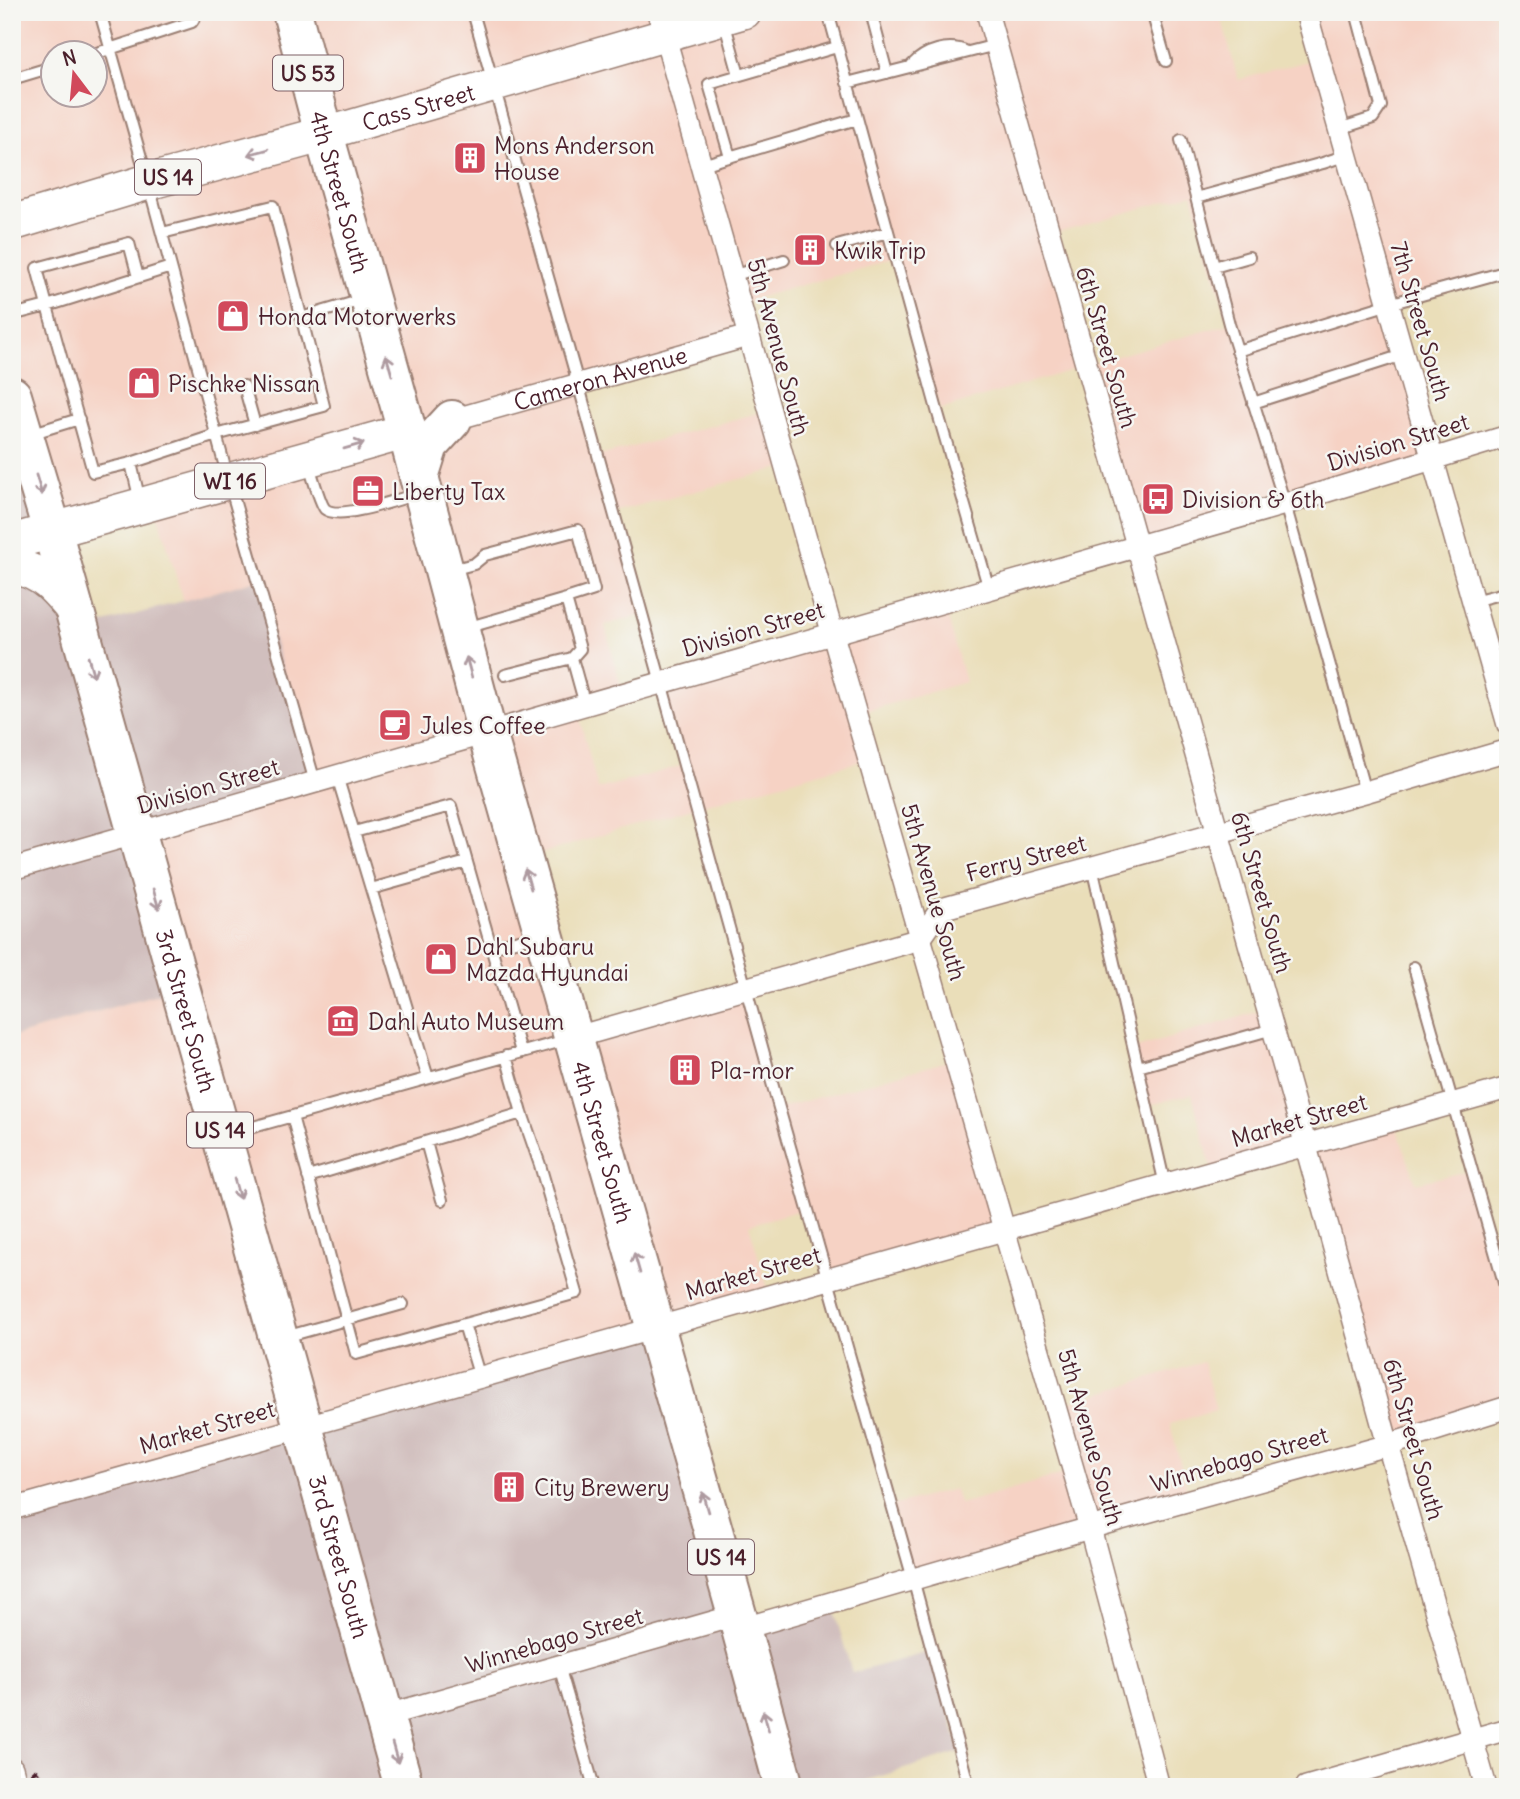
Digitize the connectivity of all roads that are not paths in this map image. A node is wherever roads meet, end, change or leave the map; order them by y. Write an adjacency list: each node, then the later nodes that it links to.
1 (100, 12): 15 (lane)
2 (198, 12): 15 (lane)
3 (292, 12): 26 (highway, 4th Street South / US 53)
4 (473, 12): 23 (lane)
5 (828, 12): 14 (lane)
6 (871, 12): 19 (lane)
7 (987, 12): 13 (street, 6th Street South)
8 (1152, 12): 17 (lane)
9 (1306, 12): 25 (street, 7th Street South)
10 (1356, 12): 25 (lane)
11 (734, 15): 12 (main road, Cass Street); 20 (lane)
12 (662, 24): 23 (main road, Cass Street); 30 (street, 5th Avenue South)
13 (996, 46): 19 (lane); 72 (street, 6th Street South)
14 (837, 47): 20 (lane); 22 (lane)
15 (111, 50): 16 (lane); 31 (lane)
16 (108, 51)
17 (1166, 61)
18 (38, 71): 21 (lane)
19 (887, 73): 22 (lane)
20 (739, 75): 29 (lane)
21 (12, 79)
22 (847, 83): 24 (lane)
23 (493, 85): 26 (main road, Cass Street); 52 (lane)
24 (857, 119): 29 (lane); 34 (lane)
25 (1339, 129): 28 (street, 7th Street South)
26 (324, 134): 31 (main road, Cass Street / US 14, one-way to 31); 44 (highway, 4th Street South / US 14)
27 (1181, 140): 32 (lane)
28 (1347, 155): 32 (lane); 45 (street, 7th Street South)
29 (730, 157): 30 (lane)
30 (702, 164): 42 (street, 5th Avenue South)
31 (148, 182): 33 (main road, Cass Street / US 14); 35 (lane)
32 (1196, 198): 40 (lane)
33 (12, 223)
34 (888, 232): 36 (lane); 75 (lane)
35 (162, 233): 39 (lane); 48 (lane)
36 (837, 246)
37 (1249, 257): 40 (lane)
38 (784, 260): 42 (lane)
39 (171, 267): 43 (lane); 60 (lane)
40 (1214, 267): 50 (lane)
41 (1508, 271): 45 (lane)
42 (732, 276): 49 (street, 5th Avenue South)
43 (138, 277): 46 (lane); 46 (lane)
44 (370, 298): 48 (lane); 59 (highway, 4th Street South / US 14, one-way to 44)
45 (1389, 304): 50 (lane); 51 (street, 7th Street South)
46 (47, 306): 47 (lane); 56 (lane)
47 (12, 316)
48 (301, 318): 58 (lane)
49 (748, 336): 52 (street, Cameron Avenue); 81 (street, 5th Avenue South)
50 (1237, 351): 55 (lane)
51 (1404, 355): 55 (lane); 63 (street, 7th Street South)
52 (578, 383): 57 (street, Cameron Avenue); 84 (lane)
53 (243, 386): 58 (lane)
54 (12, 396): 61 (highway, 3rd Street South)
55 (1253, 403): 68 (lane)
56 (79, 419): 61 (lane); 65 (lane)
57 (452, 419): 67 (highway)
58 (255, 425): 60 (lane)
59 (407, 431): 64 (main road, WI 16, one-way to 59); 67 (highway, 4th Street South / US 14)
60 (216, 435): 65 (lane); 66 (lane)
61 (24, 436): 70 (highway, 3rd Street South, one-way to 70)
62 (1508, 436): 63 (street, Division Street)
63 (1433, 458): 68 (street, Division Street); 78 (street, 7th Street South)
64 (307, 460): 66 (main road, WI 16); 67 (lane)
65 (131, 463): 69 (lane)
66 (229, 482): 69 (main road, WI 16); 90 (lane)
67 (421, 485): 74 (highway, 4th Street South / US 14)
68 (1285, 504): 72 (street, Division Street); 91 (lane)
69 (141, 506): 70 (main road, WI 16)
70 (52, 530): 71 (main road); 79 (highway, 3rd Street South / US 14)
71 (12, 542)
72 (1136, 547): 75 (street, Division Street); 94 (street, 6th Street South)
73 (12, 565): 79 (main road)
74 (444, 572): 77 (lane); 80 (highway, 4th Street South / US 14)
75 (989, 589): 81 (street, Division Street)
76 (1508, 592): 78 (lane)
77 (566, 599): 80 (lane); 82 (lane)
78 (1473, 601): 86 (street, 7th Street South)
79 (76, 614): 93 (highway, 3rd Street South / US 14, one-way to 93)
80 (460, 630): 87 (highway, 4th Street South / US 14, one-way to 80)
81 (832, 634): 84 (street, Division Street); 100 (street, 5th Avenue South)
82 (572, 658): 83 (lane); 85 (lane)
83 (505, 675)
84 (661, 683): 85 (street, Division Street); 103 (lane)
85 (585, 705): 87 (street, Division Street)
86 (1508, 725)
87 (487, 733): 89 (street, Division Street); 99 (highway, 4th Street South / US 14, one-way to 87)
88 (1508, 750): 91 (street, Ferry Street)
89 (337, 776): 90 (street, Division Street); 92 (lane)
90 (315, 782): 93 (street, Division Street)
91 (1365, 792): 94 (street, Ferry Street)
92 (354, 832): 95 (lane); 98 (lane)
93 (137, 833): 97 (street, Division Street); 114 (highway, 3rd Street South / US 14, one-way to 114)
94 (1218, 833): 96 (street, Ferry Street); 104 (street, 6th Street South)
95 (467, 862): 98 (lane); 101 (lane)
96 (1092, 867): 100 (street, Ferry Street); 108 (lane)
97 (12, 869)
98 (371, 889): 109 (lane)
99 (544, 934): 101 (lane); 105 (highway, 4th Street South / US 14)
100 (920, 939): 103 (street); 120 (street, 5th Avenue South)
101 (491, 947): 106 (lane)
102 (1414, 967): 111 (lane)
103 (746, 989): 105 (street); 121 (lane)
104 (1273, 1029): 108 (lane); 116 (street, 6th Street South)
105 (573, 1038): 106 (lane); 126 (highway, 4th Street South / US 14, one-way to 105)
106 (521, 1052): 107 (lane)
107 (506, 1056): 109 (lane); 112 (lane)
108 (1138, 1067): 118 (lane)
109 (428, 1078): 113 (lane)
110 (1508, 1088): 111 (street, Market Street)
111 (1452, 1103): 116 (street, Market Street); 122 (lane)
112 (522, 1113): 115 (lane); 125 (lane)
113 (292, 1116): 114 (lane); 117 (lane)
114 (222, 1136): 127 (highway, 3rd Street South / US 14, one-way to 127)
115 (426, 1142): 117 (lane); 119 (lane)
116 (1305, 1145): 118 (street, Market Street); 131 (street, 6th Street South)
117 (308, 1177): 124 (lane)
118 (1165, 1185): 120 (street, Market Street)
119 (442, 1200)
120 (1003, 1230): 121 (street, Market Street); 133 (street, 5th Avenue South)
121 (827, 1280): 126 (street, Market Street); 134 (lane)
122 (1508, 1297)
123 (403, 1304): 124 (lane)
124 (347, 1319): 125 (lane); 127 (lane)
125 (464, 1324): 128 (lane)
126 (655, 1328): 128 (street, Market Street); 135 (highway, 4th Street South / US 14, one-way to 126)
127 (279, 1339): 130 (highway, 3rd Street South / US 14)
128 (480, 1378): 130 (street, Market Street)
129 (1508, 1407): 131 (street, Winnebago Street)
130 (304, 1427): 132 (street, Market Street); 137 (highway, 3rd Street South / US 14)
131 (1388, 1445): 133 (street, Winnebago Street); 139 (street, 6th Street South)
132 (12, 1509)
133 (1090, 1528): 134 (street, Winnebago Street); 146 (street, 5th Avenue South)
134 (913, 1579): 135 (street, Winnebago Street); 145 (lane)
135 (739, 1622): 136 (street, Winnebago Street); 144 (highway, 4th Street South / US 14, one-way to 135)
136 (559, 1666): 137 (street, Winnebago Street); 143 (lane)
137 (384, 1716): 142 (highway, 3rd Street South / US 14, one-way to 142)
138 (1508, 1729): 139 (street)
139 (1473, 1739): 147 (street); 148 (street, 6th Street South)
140 (12, 1768): 141 (street)
141 (17, 1787)
142 (404, 1787)
143 (594, 1787)
144 (784, 1787)
145 (969, 1787)
146 (1159, 1787)
147 (1306, 1787)
148 (1486, 1787)

